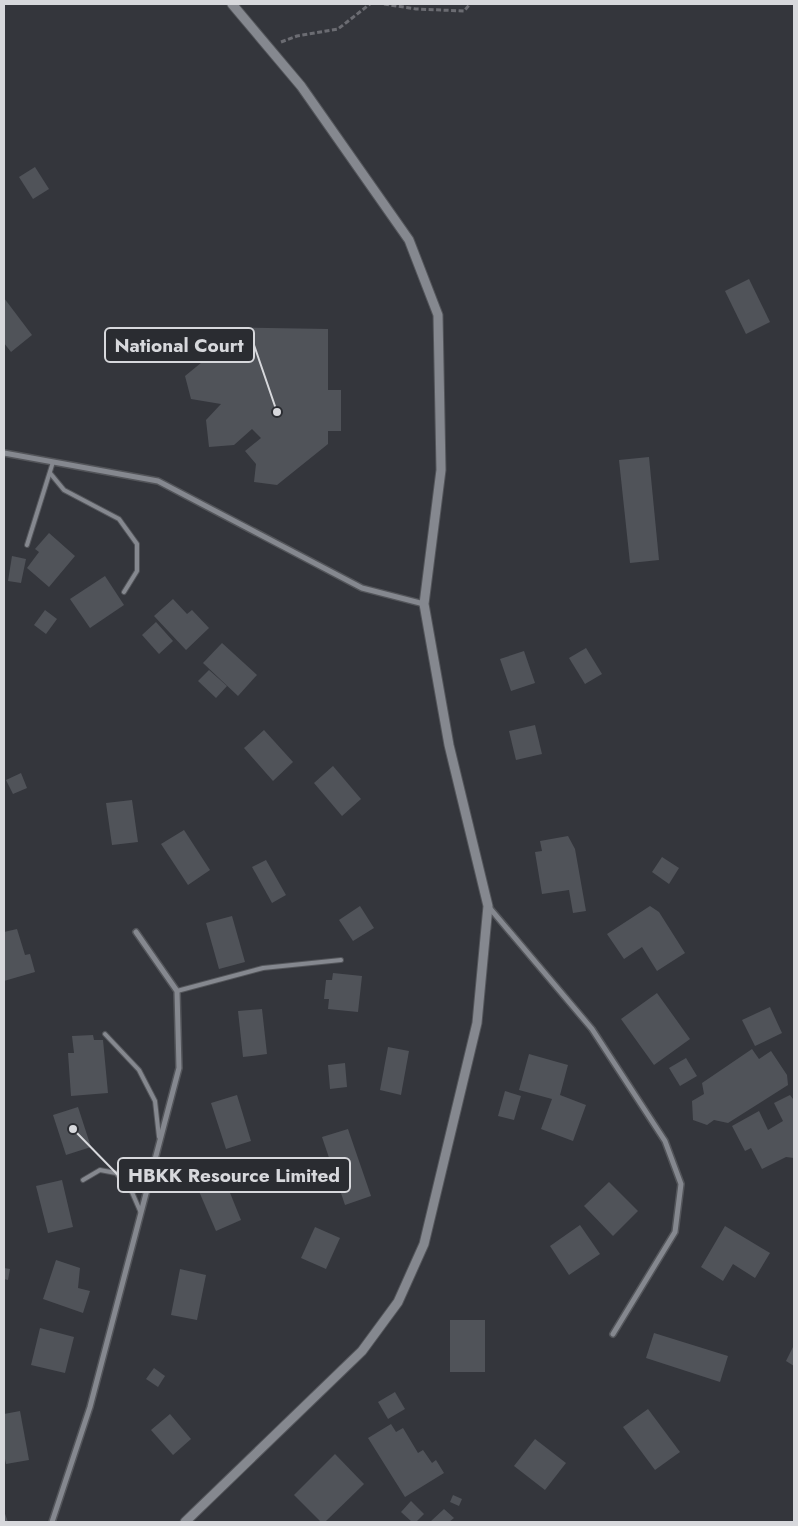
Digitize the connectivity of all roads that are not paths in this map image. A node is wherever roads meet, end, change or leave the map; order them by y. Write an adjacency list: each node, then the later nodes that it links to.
1 (232, 4): 7 (street)
2 (4, 453): 3 (street)
3 (53, 462): 4 (lane); 7 (street)
4 (50, 473): 5 (lane); 6 (lane)
5 (27, 545)
6 (124, 592)
7 (424, 604): 8 (street)
8 (488, 906): 16 (street); 18 (street)
9 (136, 932): 11 (street)
10 (341, 960): 11 (lane)
11 (178, 992): 13 (street)
12 (105, 1034): 13 (lane)
13 (160, 1140): 15 (street)
14 (84, 1180): 15 (lane)
15 (141, 1213): 17 (street)
16 (613, 1334)
17 (52, 1522)
18 (185, 1522)

